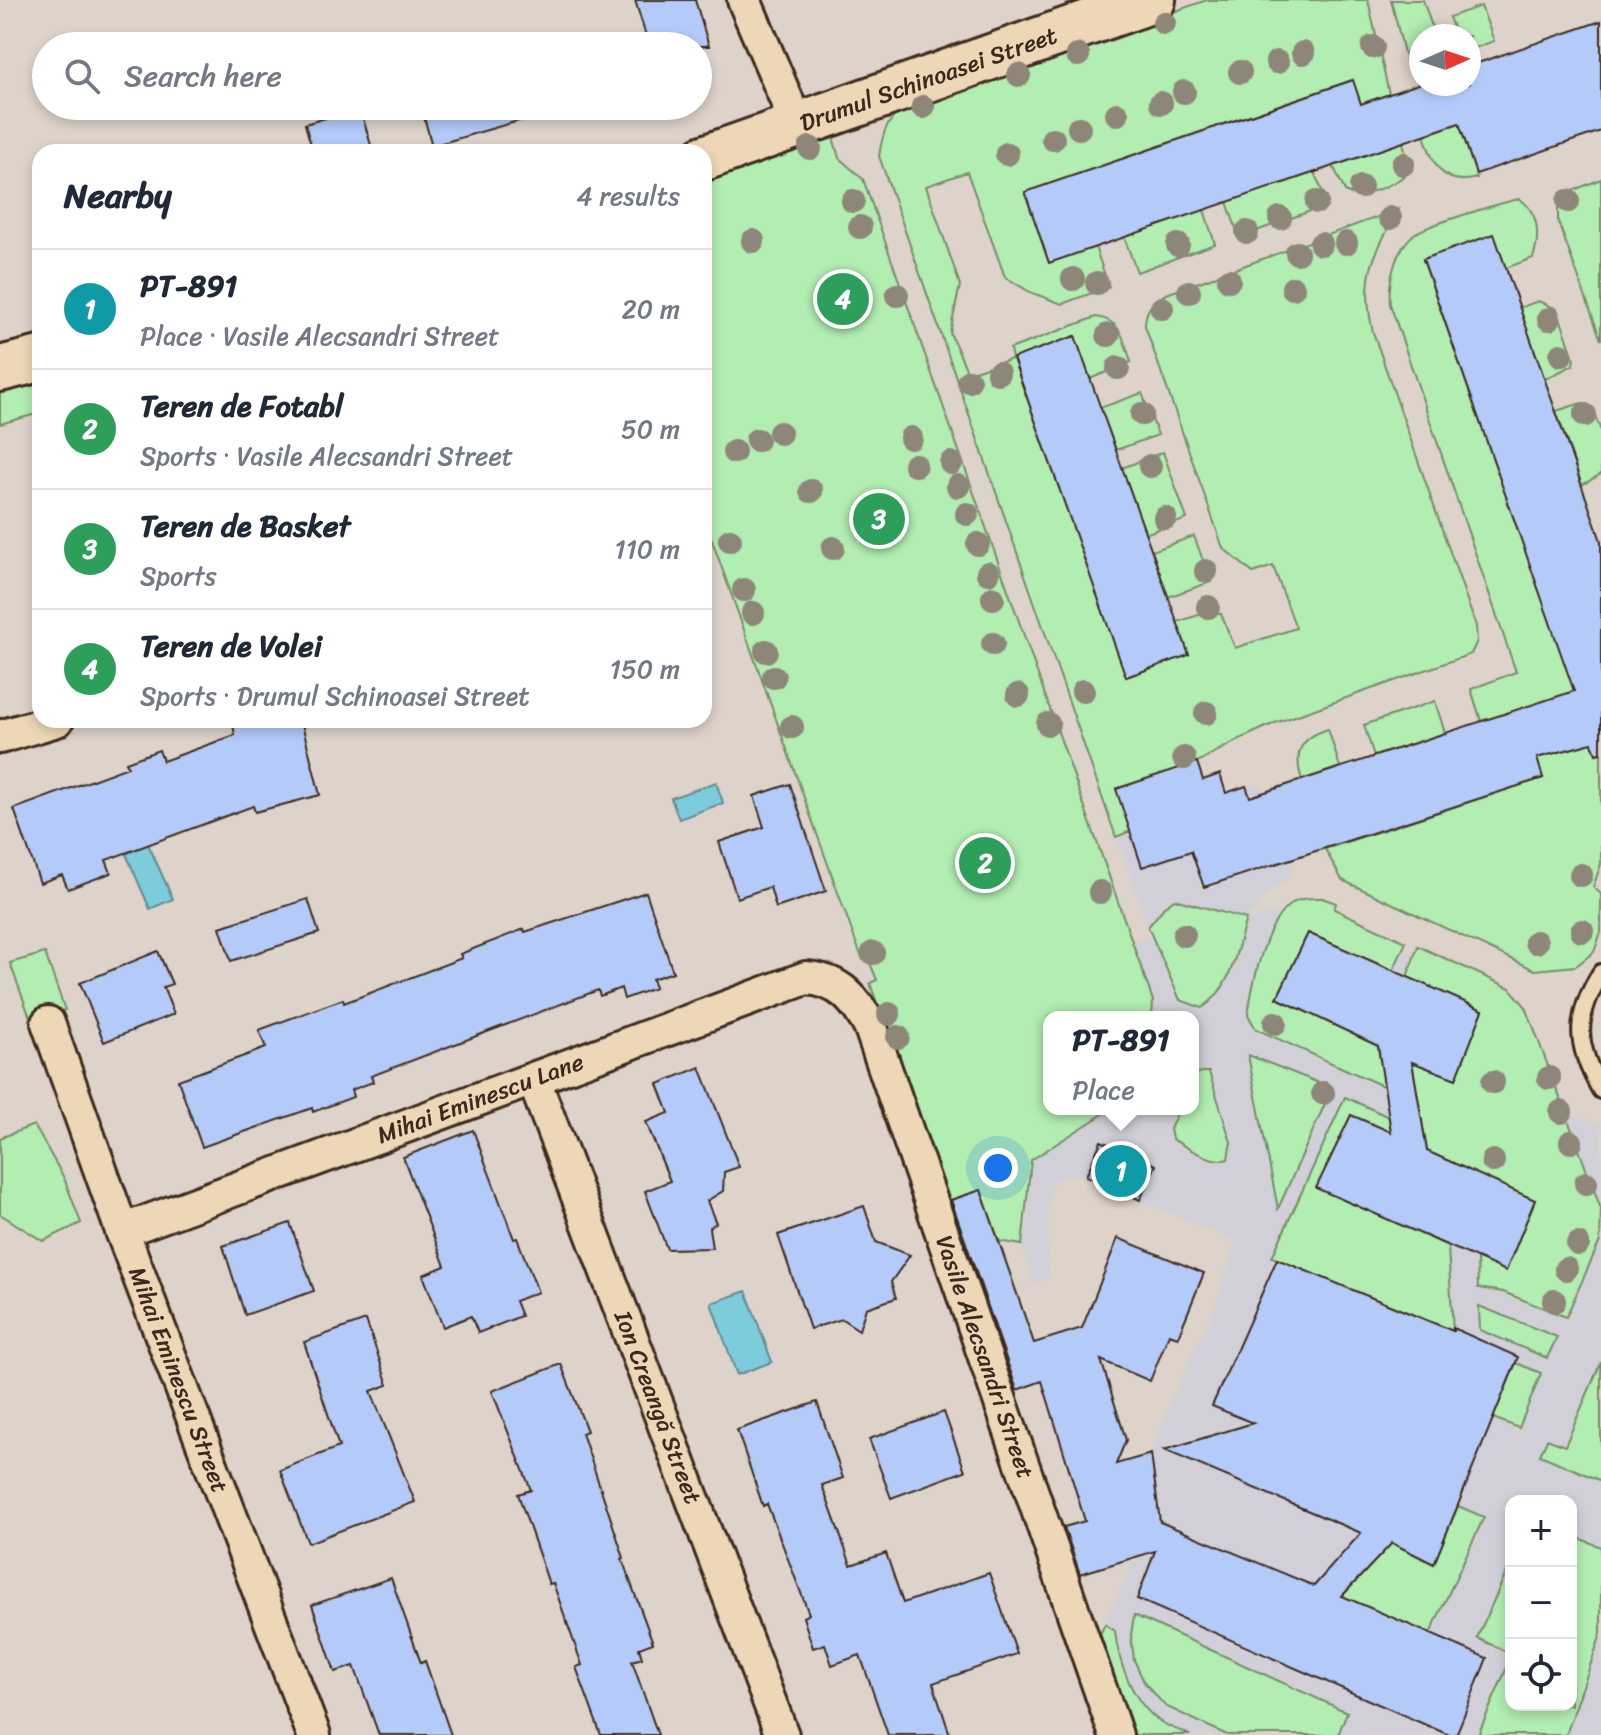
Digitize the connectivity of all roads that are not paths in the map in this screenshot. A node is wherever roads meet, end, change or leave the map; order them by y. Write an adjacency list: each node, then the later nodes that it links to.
1 (744, 0): 3 (street)
2 (1153, 0): 3 (street, Drumul Schinoasei Street)
3 (798, 127): 4 (street, Drumul Schinoasei Street)
4 (712, 155)
5 (32, 361): 6 (street)
6 (0, 369)
7 (32, 727): 8 (street)
8 (0, 737)
9 (1601, 973): 13 (lane)
10 (839, 987): 12 (street, Mihai Eminescu Lane); 17 (street, Vasile Alecsandri Street)
11 (48, 1023): 14 (street, Mihai Eminescu Street)
12 (534, 1080): 14 (street, Mihai Eminescu Lane); 16 (street, Ion Creangă Street)
13 (1601, 1090)
14 (122, 1231): 15 (street, Mihai Eminescu Street)
15 (314, 1735)
16 (782, 1735)
17 (1116, 1735)

